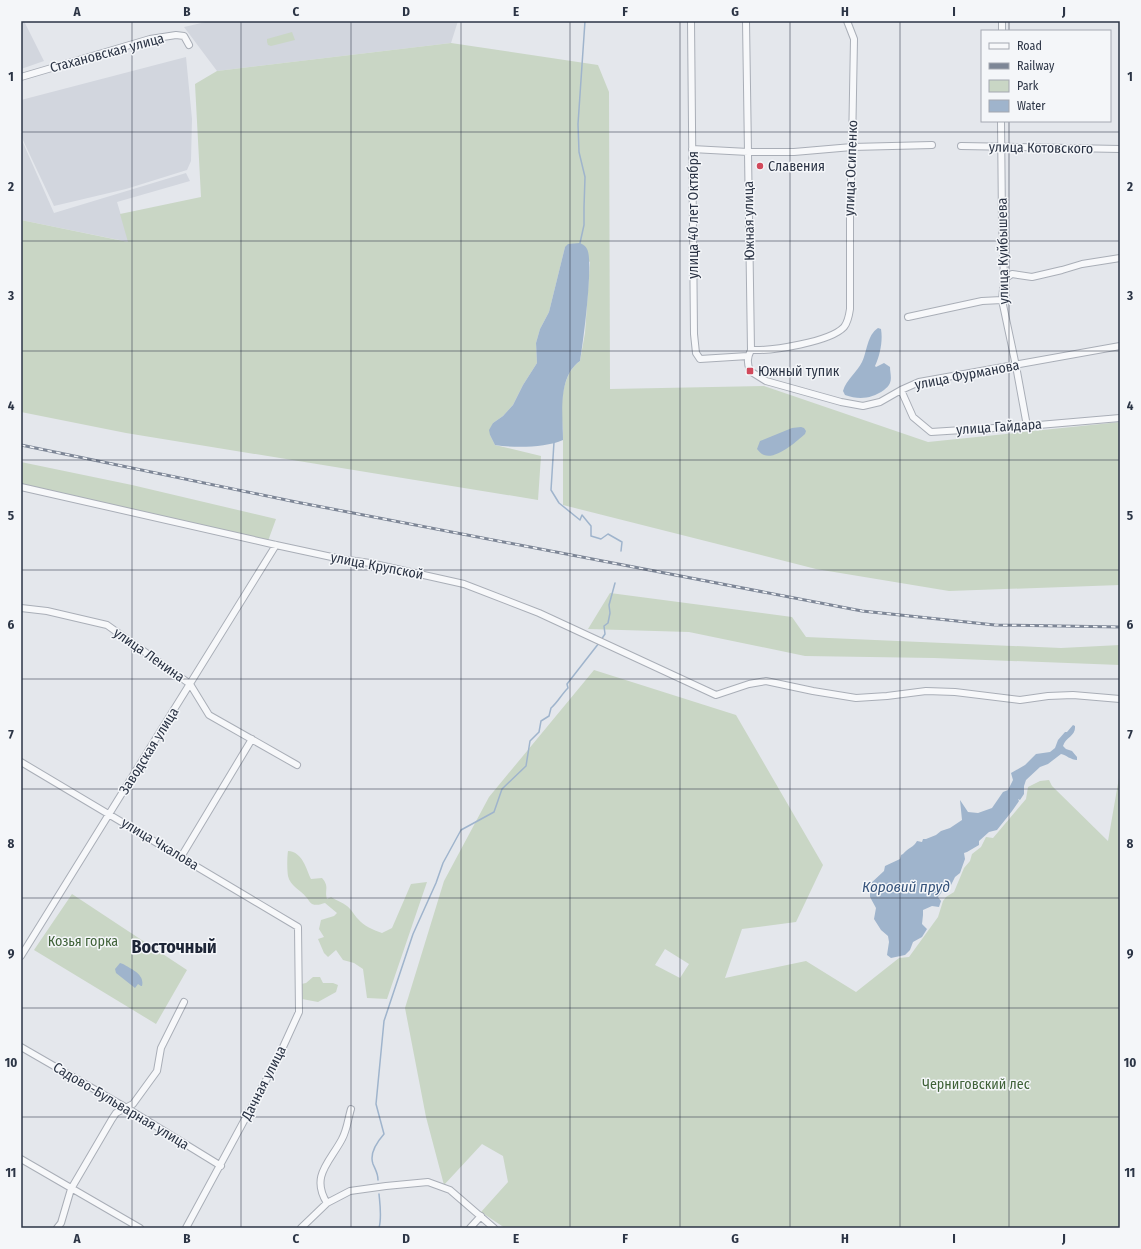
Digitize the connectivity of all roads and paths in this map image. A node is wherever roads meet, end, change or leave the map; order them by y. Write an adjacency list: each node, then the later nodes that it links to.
1 (691, 21): 12 (street, улица 40 лет Октября)
2 (746, 21): 13 (street, Южная улица)
3 (847, 21): 10 (street, улица Осипенко)
4 (189, 44): 5 (street, Стахановская улица)
5 (21, 77)
6 (1001, 122): 9 (street, улица Куйбышева)
7 (932, 145): 10 (street)
8 (961, 146): 9 (street, улица Котовского)
9 (1001, 146): 11 (street, улица Котовского); 15 (street, улица Куйбышева)
10 (852, 147): 13 (street); 19 (street, улица Осипенко)
11 (1120, 149)
12 (692, 150): 13 (street); 19 (street, улица 40 лет Октября)
13 (748, 152): 19 (street, Южная улица)
14 (1120, 258): 15 (street)
15 (1004, 279): 16 (street, улица Куйбышева)
16 (1002, 300): 17 (street); 20 (street, улица Куйбышева)
17 (908, 317)
18 (1120, 346): 20 (street, улица Фурманова)
19 (750, 353): 21 (street, Южная улица)
20 (1016, 366): 22 (street, улица Фурманова); 24 (street, улица Куйбышева)
21 (750, 371): 22 (street, улица Фурманова)
22 (901, 390): 24 (street, улица Гайдара)
23 (1120, 418): 24 (street, улица Гайдара)
24 (1027, 426)
25 (21, 487): 26 (street, улица Крупской)
26 (276, 545): 28 (street, Заводская улица); 29 (street, улица Крупской)
27 (21, 608): 28 (street, улица Ленина)
28 (190, 684): 30 (street, улица Ленина); 33 (street, Заводская улица)
29 (1120, 699)
30 (252, 739): 32 (street, улица Ленина); 34 (street)
31 (21, 762): 33 (street, улица Чкалова)
32 (297, 765)
33 (109, 814): 34 (street, улица Чкалова); 36 (street, Заводская улица)
34 (181, 857): 35 (street, улица Чкалова)
35 (298, 927): 42 (street, Дачная улица)
36 (21, 956)
37 (184, 1002): 39 (street)
38 (21, 1047): 39 (street, Садово-Бульварная улица)
39 (125, 1108): 42 (street, Садово-Бульварная улица); 43 (street)
40 (351, 1109): 44 (street)
41 (21, 1159): 43 (street)
42 (220, 1166): 48 (street, Дачная улица)
43 (71, 1189): 46 (street); 47 (street)
44 (327, 1203): 45 (street); 49 (street)
45 (481, 1216): 50 (street); 51 (street)
46 (57, 1228)
47 (140, 1228)
48 (186, 1228)
49 (301, 1228)
50 (470, 1228)
51 (494, 1228)

